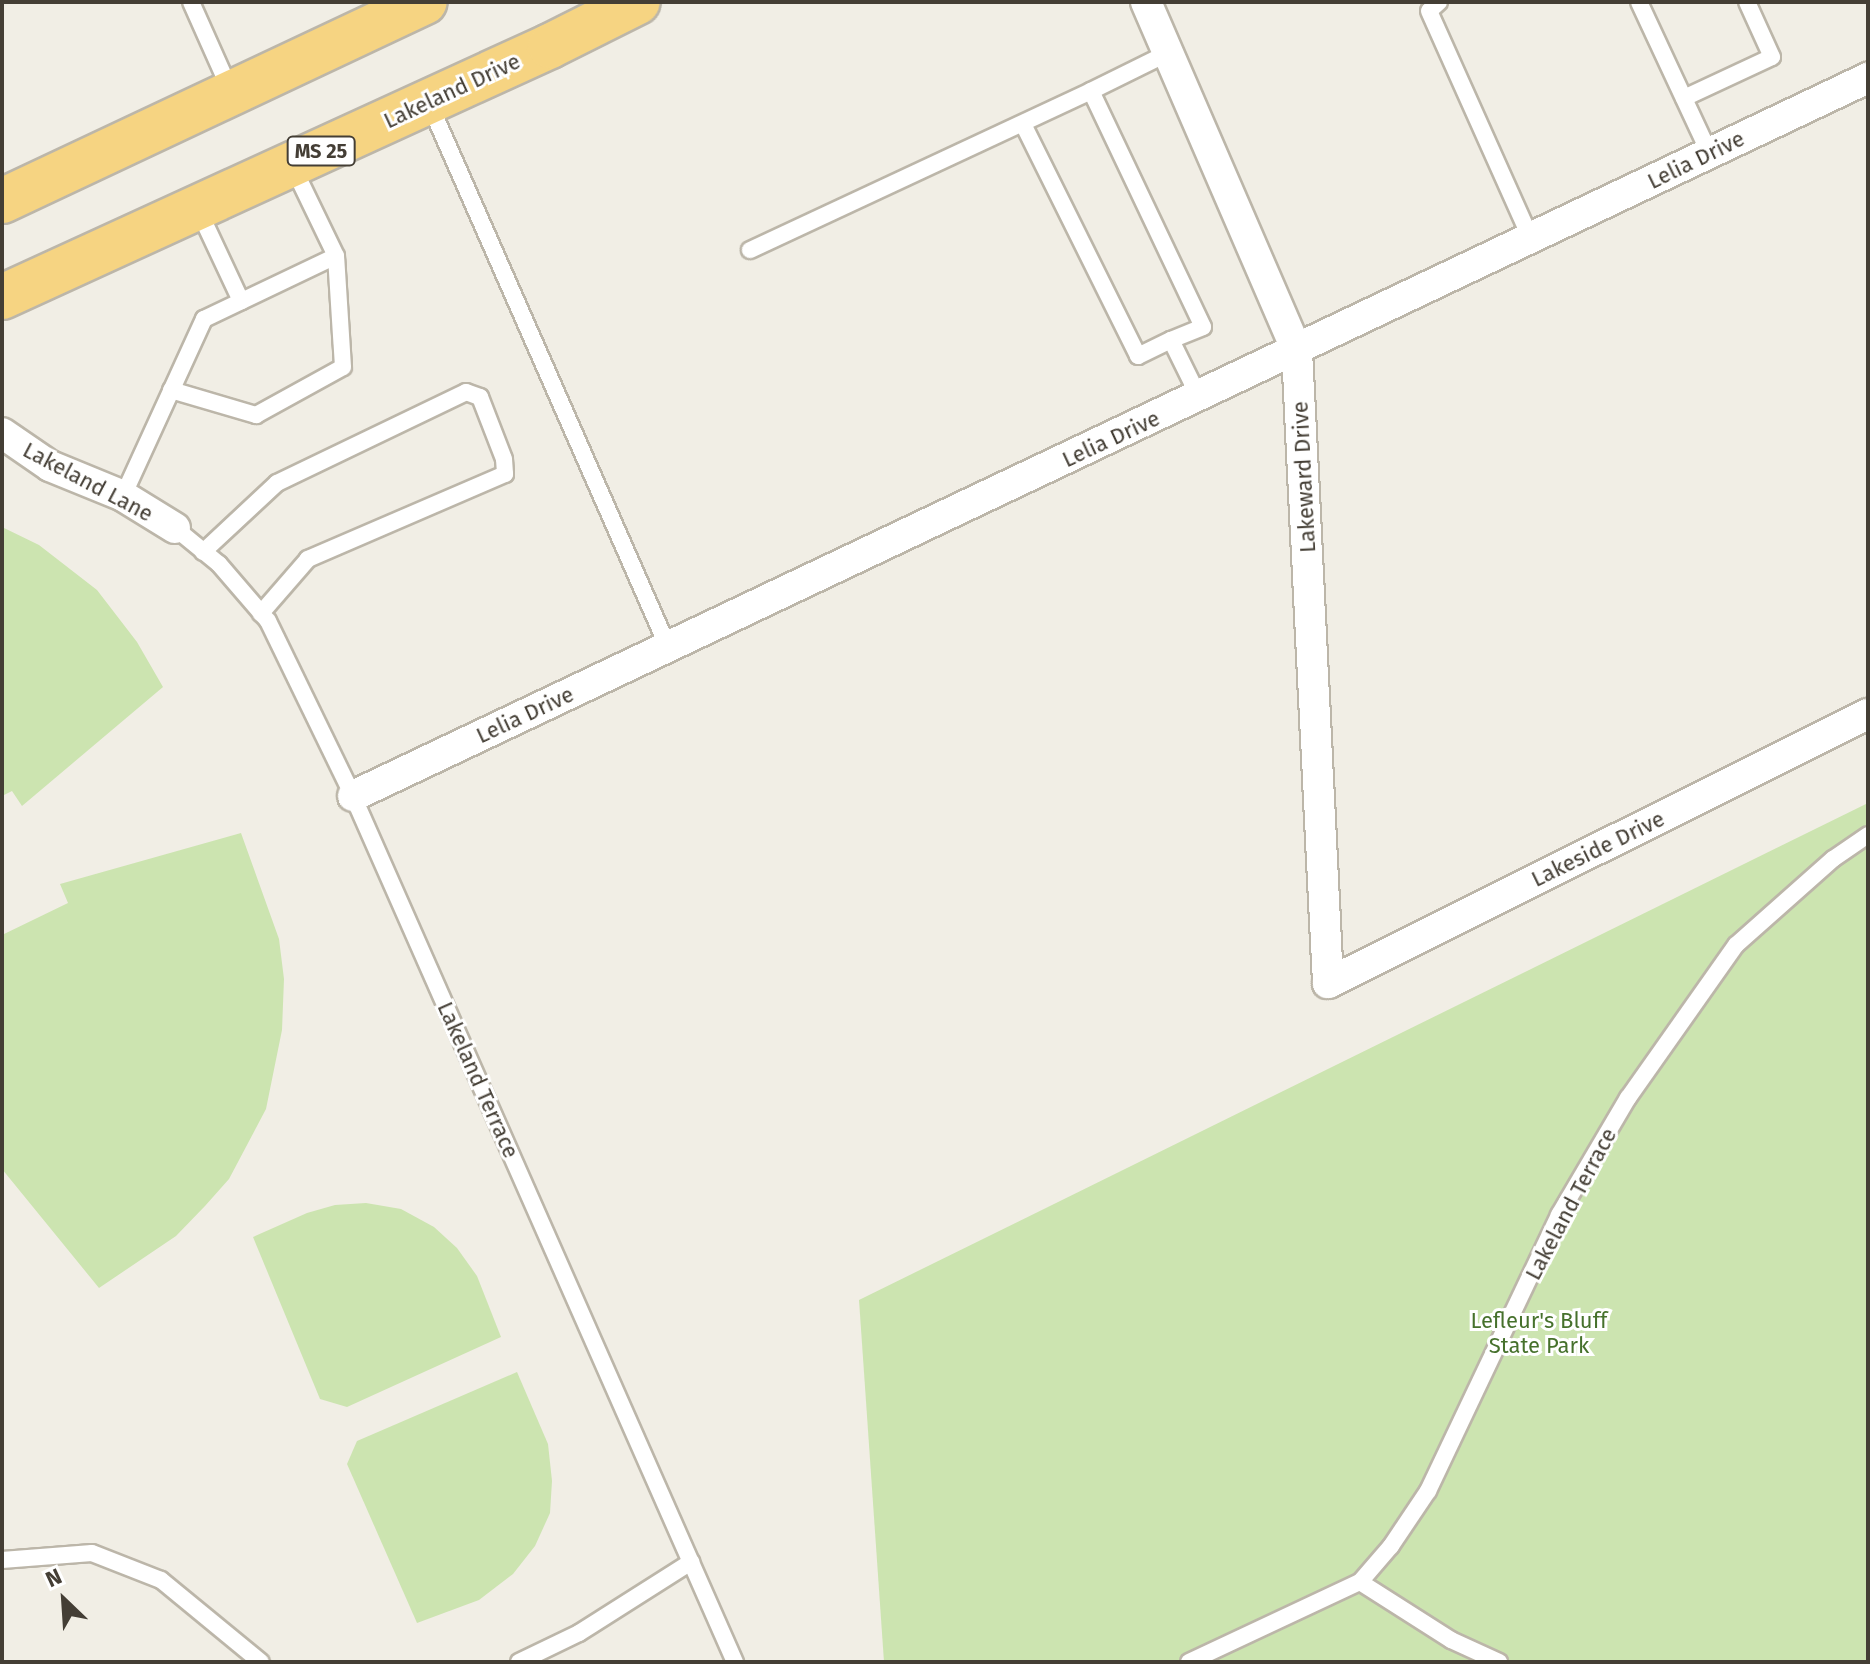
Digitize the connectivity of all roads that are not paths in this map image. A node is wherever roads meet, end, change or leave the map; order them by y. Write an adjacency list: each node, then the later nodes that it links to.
1 (191, 2): 11 (lane)
2 (424, 2): 11 (highway)
3 (638, 2): 13 (highway, Lakeland Drive / MS 25)
4 (1146, 2): 8 (street, Lakeward Drive)
5 (1439, 2): 19 (lane)
6 (1639, 2): 12 (lane)
7 (1747, 2): 12 (lane)
8 (1166, 54): 10 (lane); 25 (street, Lakeward Drive)
9 (1868, 78): 15 (street, Lelia Drive)
10 (1091, 91): 14 (lane); 24 (lane)
11 (231, 94): 17 (highway)
12 (1684, 98): 15 (lane)
13 (428, 102): 16 (highway, Lakeland Drive / MS 25); 33 (lane)
14 (1023, 124): 20 (lane); 24 (lane)
15 (1710, 154): 19 (street, Lelia Drive)
16 (292, 165): 18 (highway, Lakeland Drive / MS 25); 21 (lane)
17 (2, 201)
18 (198, 207): 22 (highway, Lakeland Drive / MS 25); 23 (lane)
19 (1531, 239): 25 (street, Lelia Drive)
20 (750, 250)
21 (336, 256): 23 (lane); 26 (lane)
22 (2, 297)
23 (241, 301): 26 (lane)
24 (1171, 340): 27 (lane)
25 (1297, 351): 27 (street, Lelia Drive); 37 (street, Lakeward Drive)
26 (171, 390): 29 (lane)
27 (1199, 397): 33 (street, Lelia Drive)
28 (2, 433): 29 (street, Lakeland Lane)
29 (123, 496): 30 (street, Lakeland Lane)
30 (175, 528): 31 (lane, Lakeland Terrace)
31 (203, 552): 32 (lane, Lakeland Terrace); 32 (lane)
32 (261, 613): 35 (lane, Lakeland Terrace)
33 (668, 647): 35 (street, Lelia Drive)
34 (1868, 714): 37 (street, Lakeside Drive)
35 (353, 796): 39 (lane, Lakeland Terrace)
36 (1868, 835): 40 (lane, Lakeland Terrace)
37 (1328, 983)
38 (2, 1560): 41 (lane)
39 (691, 1562): 42 (lane); 43 (lane, Lakeland Terrace)
40 (1360, 1582): 44 (lane, Lakeland Terrace); 45 (lane)
41 (261, 1662)
42 (519, 1662)
43 (735, 1662)
44 (1189, 1662)
45 (1499, 1662)

